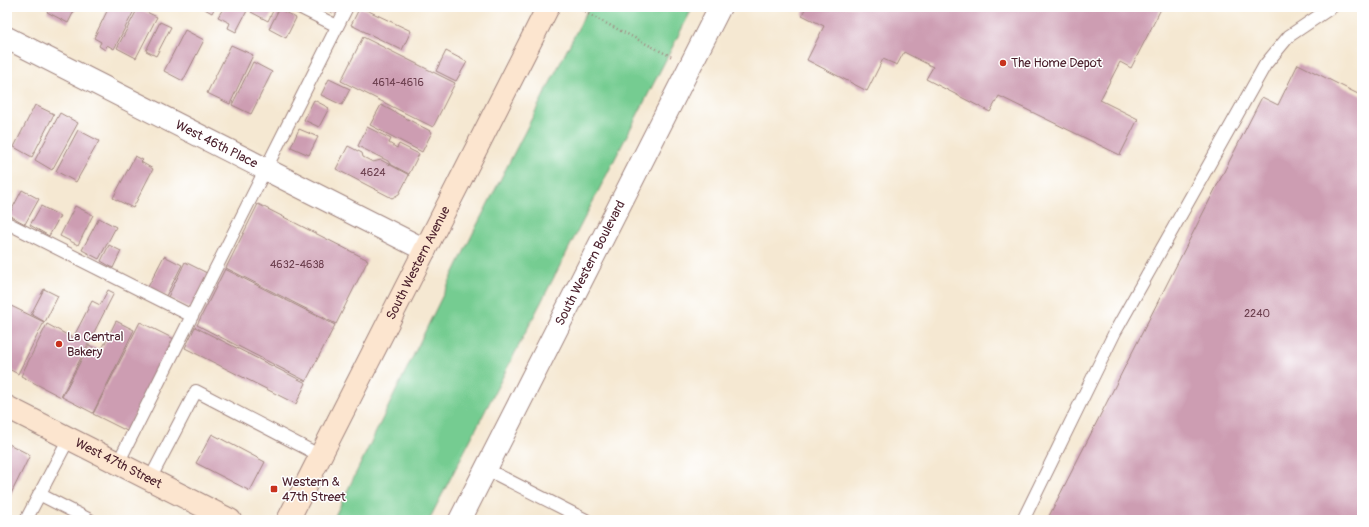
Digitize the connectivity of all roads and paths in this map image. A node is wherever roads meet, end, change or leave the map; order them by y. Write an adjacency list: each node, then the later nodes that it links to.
1 (299, 7): 7 (lane)
2 (347, 7): 7 (lane)
3 (548, 7): 12 (main road, South Western Avenue)
4 (585, 7): 9 (path)
5 (720, 7): 18 (street, South Western Boulevard)
6 (1332, 7): 27 (lane)
7 (338, 26): 10 (lane)
8 (7, 38): 10 (street, West 46th Place)
9 (672, 57)
10 (266, 169): 12 (street, West 46th Place); 13 (lane)
11 (7, 223): 13 (lane)
12 (425, 250): 16 (main road, South Western Avenue)
13 (192, 316): 17 (lane)
14 (7, 406): 15 (main road, West 47th Street)
15 (69, 438): 17 (main road, West 47th Street); 20 (lane)
16 (321, 456): 19 (lane); 24 (main road, South Western Avenue)
17 (118, 462): 19 (main road, West 47th Street)
18 (486, 469): 25 (street, South Western Boulevard); 26 (lane)
19 (150, 480): 23 (main road, West 47th Street)
20 (39, 494): 21 (lane); 22 (lane)
21 (26, 520)
22 (90, 520)
23 (230, 520)
24 (288, 520)
25 (460, 520)
26 (586, 520)
27 (1023, 520)

